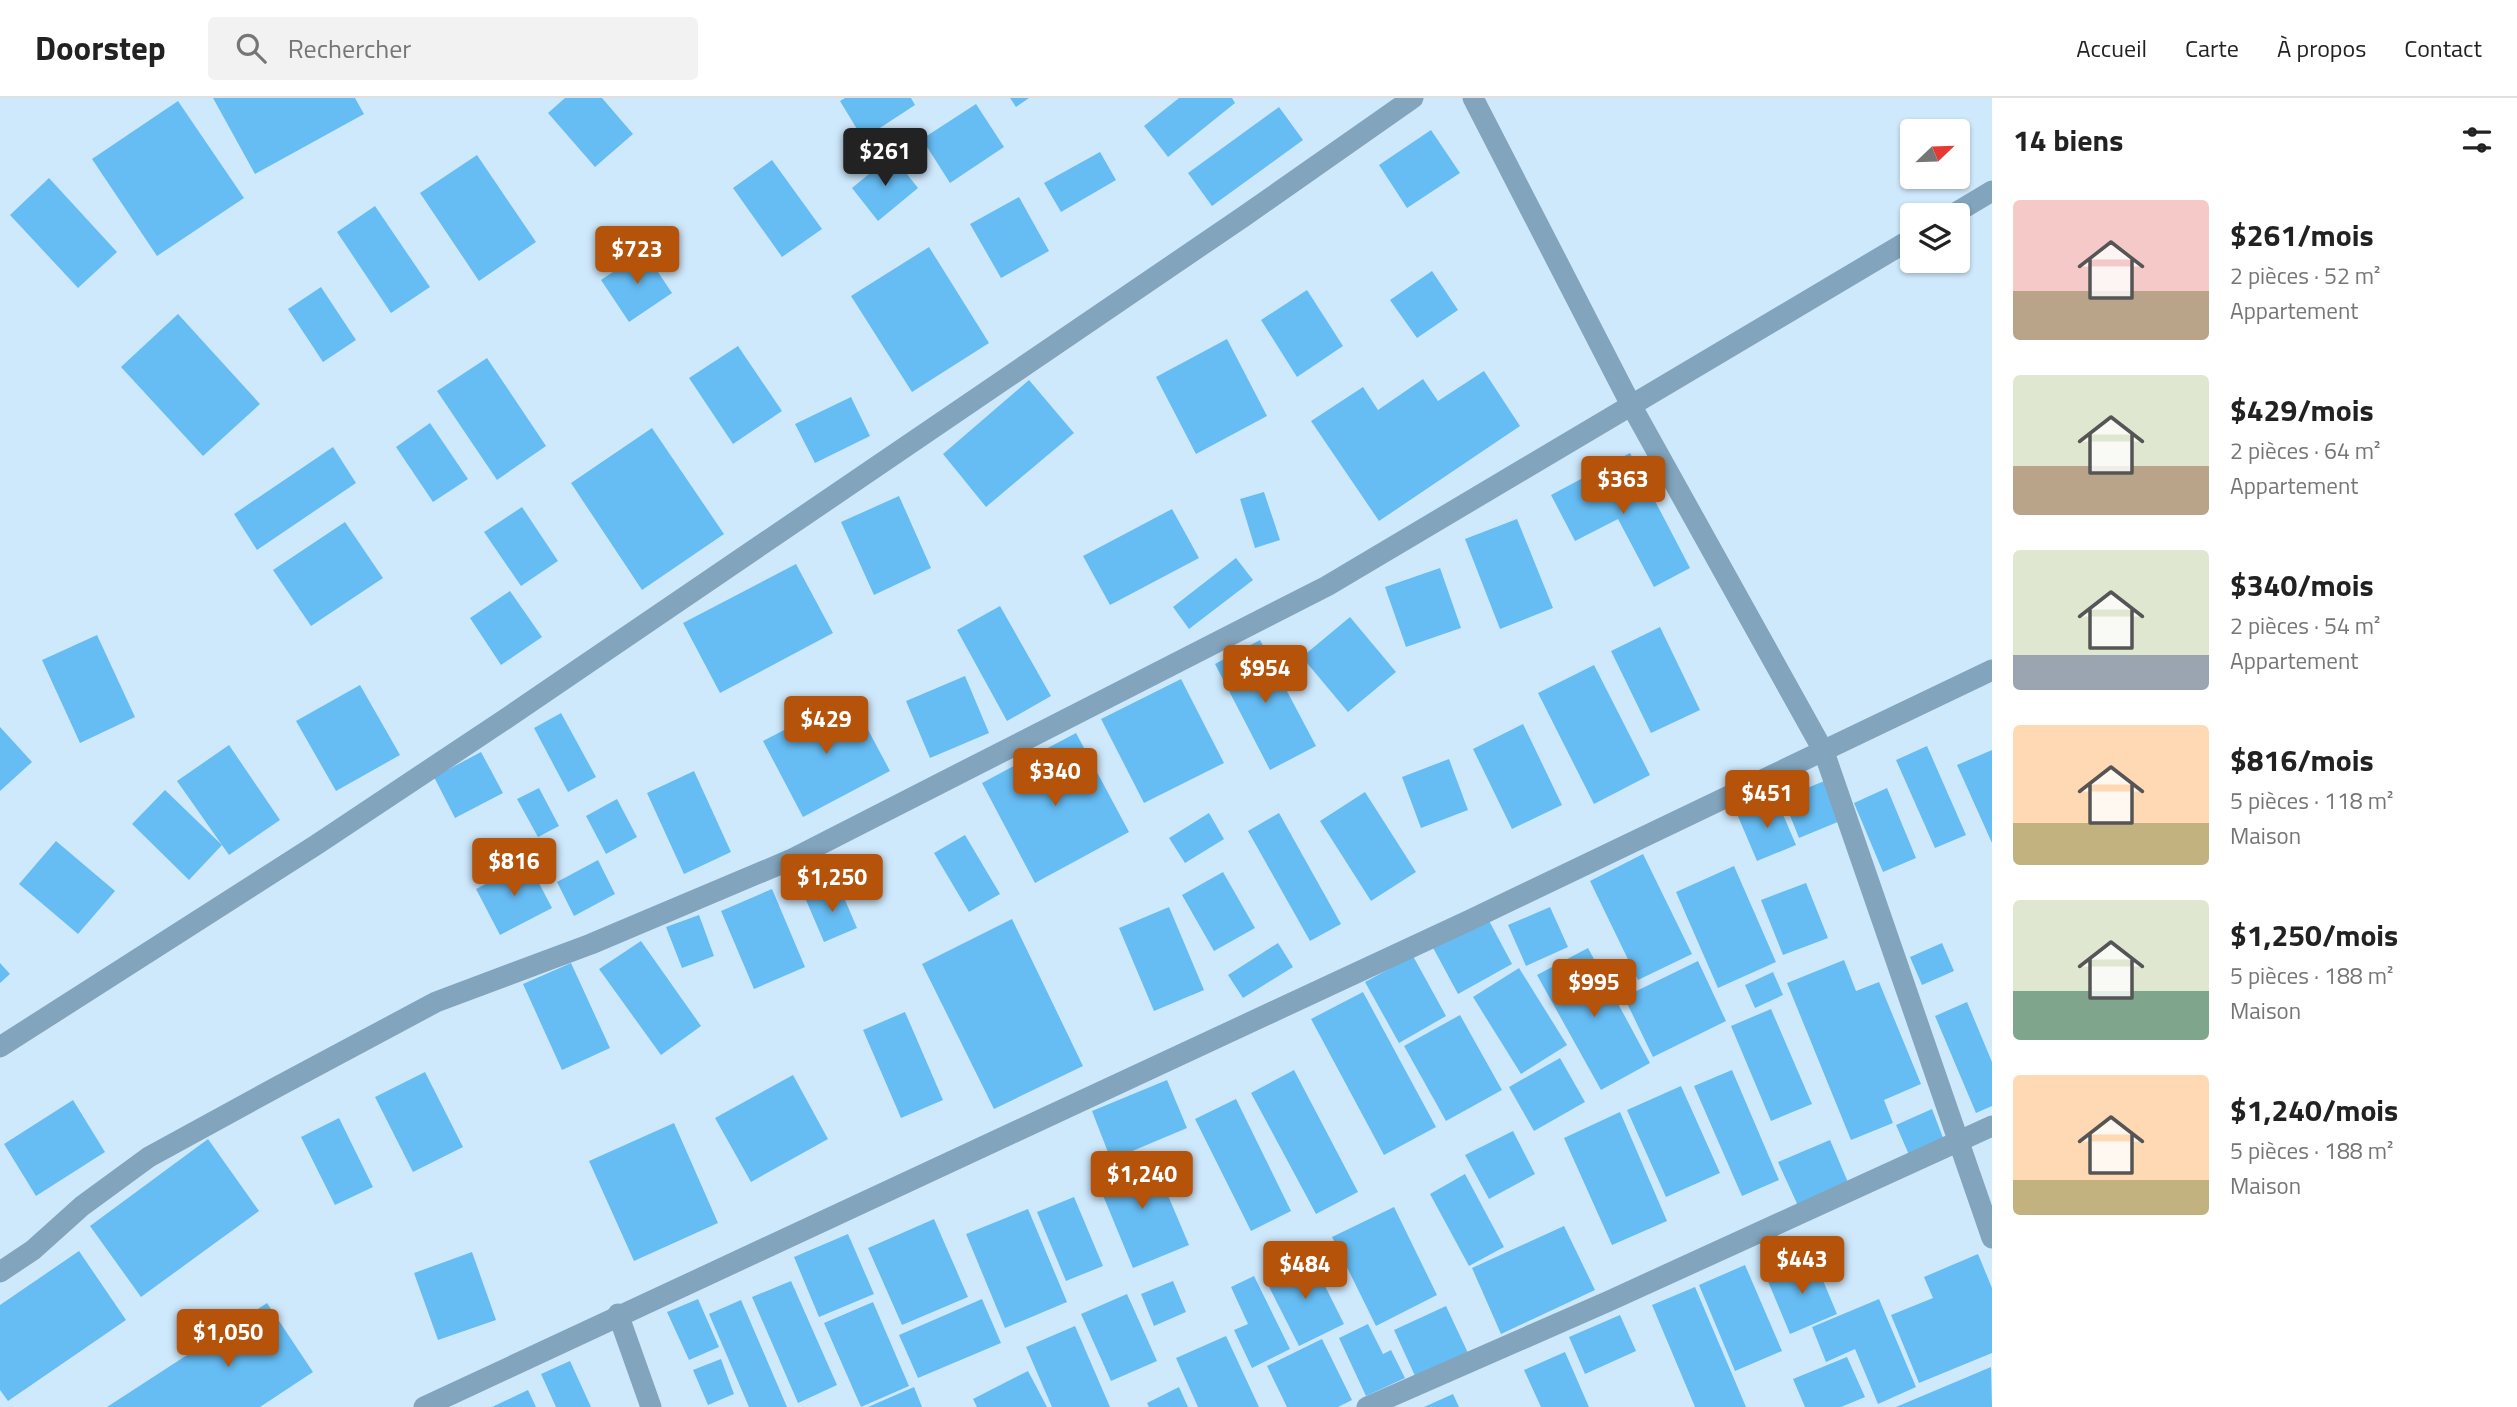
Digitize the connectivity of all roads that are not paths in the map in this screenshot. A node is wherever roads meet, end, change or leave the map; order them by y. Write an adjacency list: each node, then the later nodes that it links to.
1 (1413, 98): 9 (street)
2 (1473, 98): 6 (street)
3 (1992, 191): 4 (street)
4 (1970, 204)
5 (1900, 246): 6 (street)
6 (1631, 405): 8 (street); 13 (street)
7 (1992, 670): 8 (street)
8 (1824, 752): 11 (street); 14 (street)
9 (0, 1047)
10 (1992, 1126): 11 (street)
11 (1958, 1140): 12 (street); 17 (street)
12 (1992, 1238)
13 (0, 1272)
14 (618, 1314): 15 (street); 16 (street)
15 (424, 1407)
16 (651, 1407)
17 (1367, 1407)

